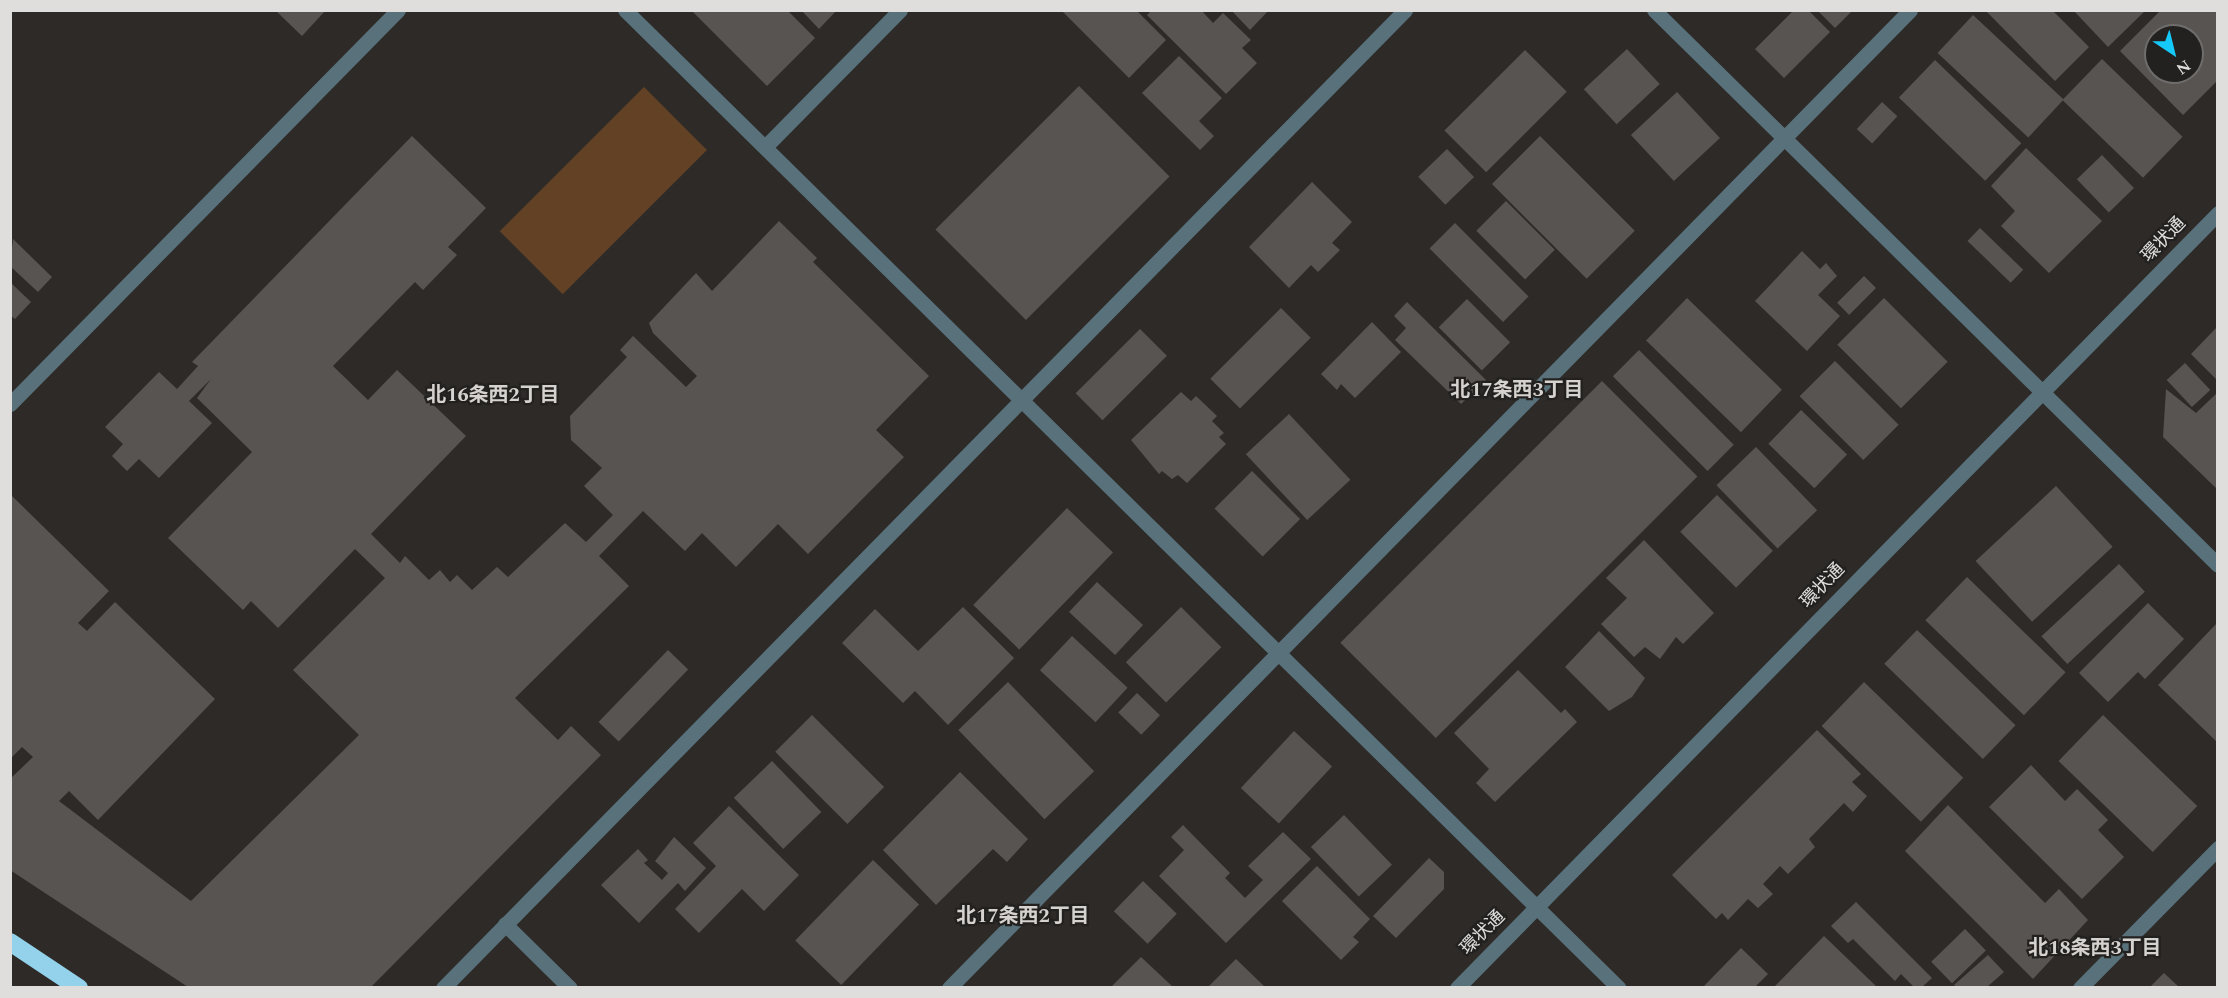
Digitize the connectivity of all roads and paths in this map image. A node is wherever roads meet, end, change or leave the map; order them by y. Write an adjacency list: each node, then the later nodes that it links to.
1 (398, 10): 12 (street)
2 (625, 10): 8 (street)
3 (900, 10): 8 (street)
4 (1405, 10): 11 (street)
5 (1654, 10): 7 (street)
6 (1910, 10): 7 (street)
7 (1785, 139): 10 (street); 14 (street)
8 (765, 147): 11 (street)
9 (2217, 213): 10 (street, 環状通)
10 (2041, 392): 13 (street); 16 (street, 環状通)
11 (1021, 399): 14 (street); 17 (street)
12 (10, 404)
13 (2217, 565)
14 (1279, 652): 16 (street); 22 (street)
15 (2217, 848): 25 (street)
16 (1538, 906): 23 (street, 環状通); 24 (street)
17 (505, 924): 20 (street); 21 (street)
18 (10, 942): 19 (highway)
19 (79, 987)
20 (443, 987)
21 (570, 987)
22 (949, 987)
23 (1457, 987)
24 (1619, 987)
25 (2080, 987)

